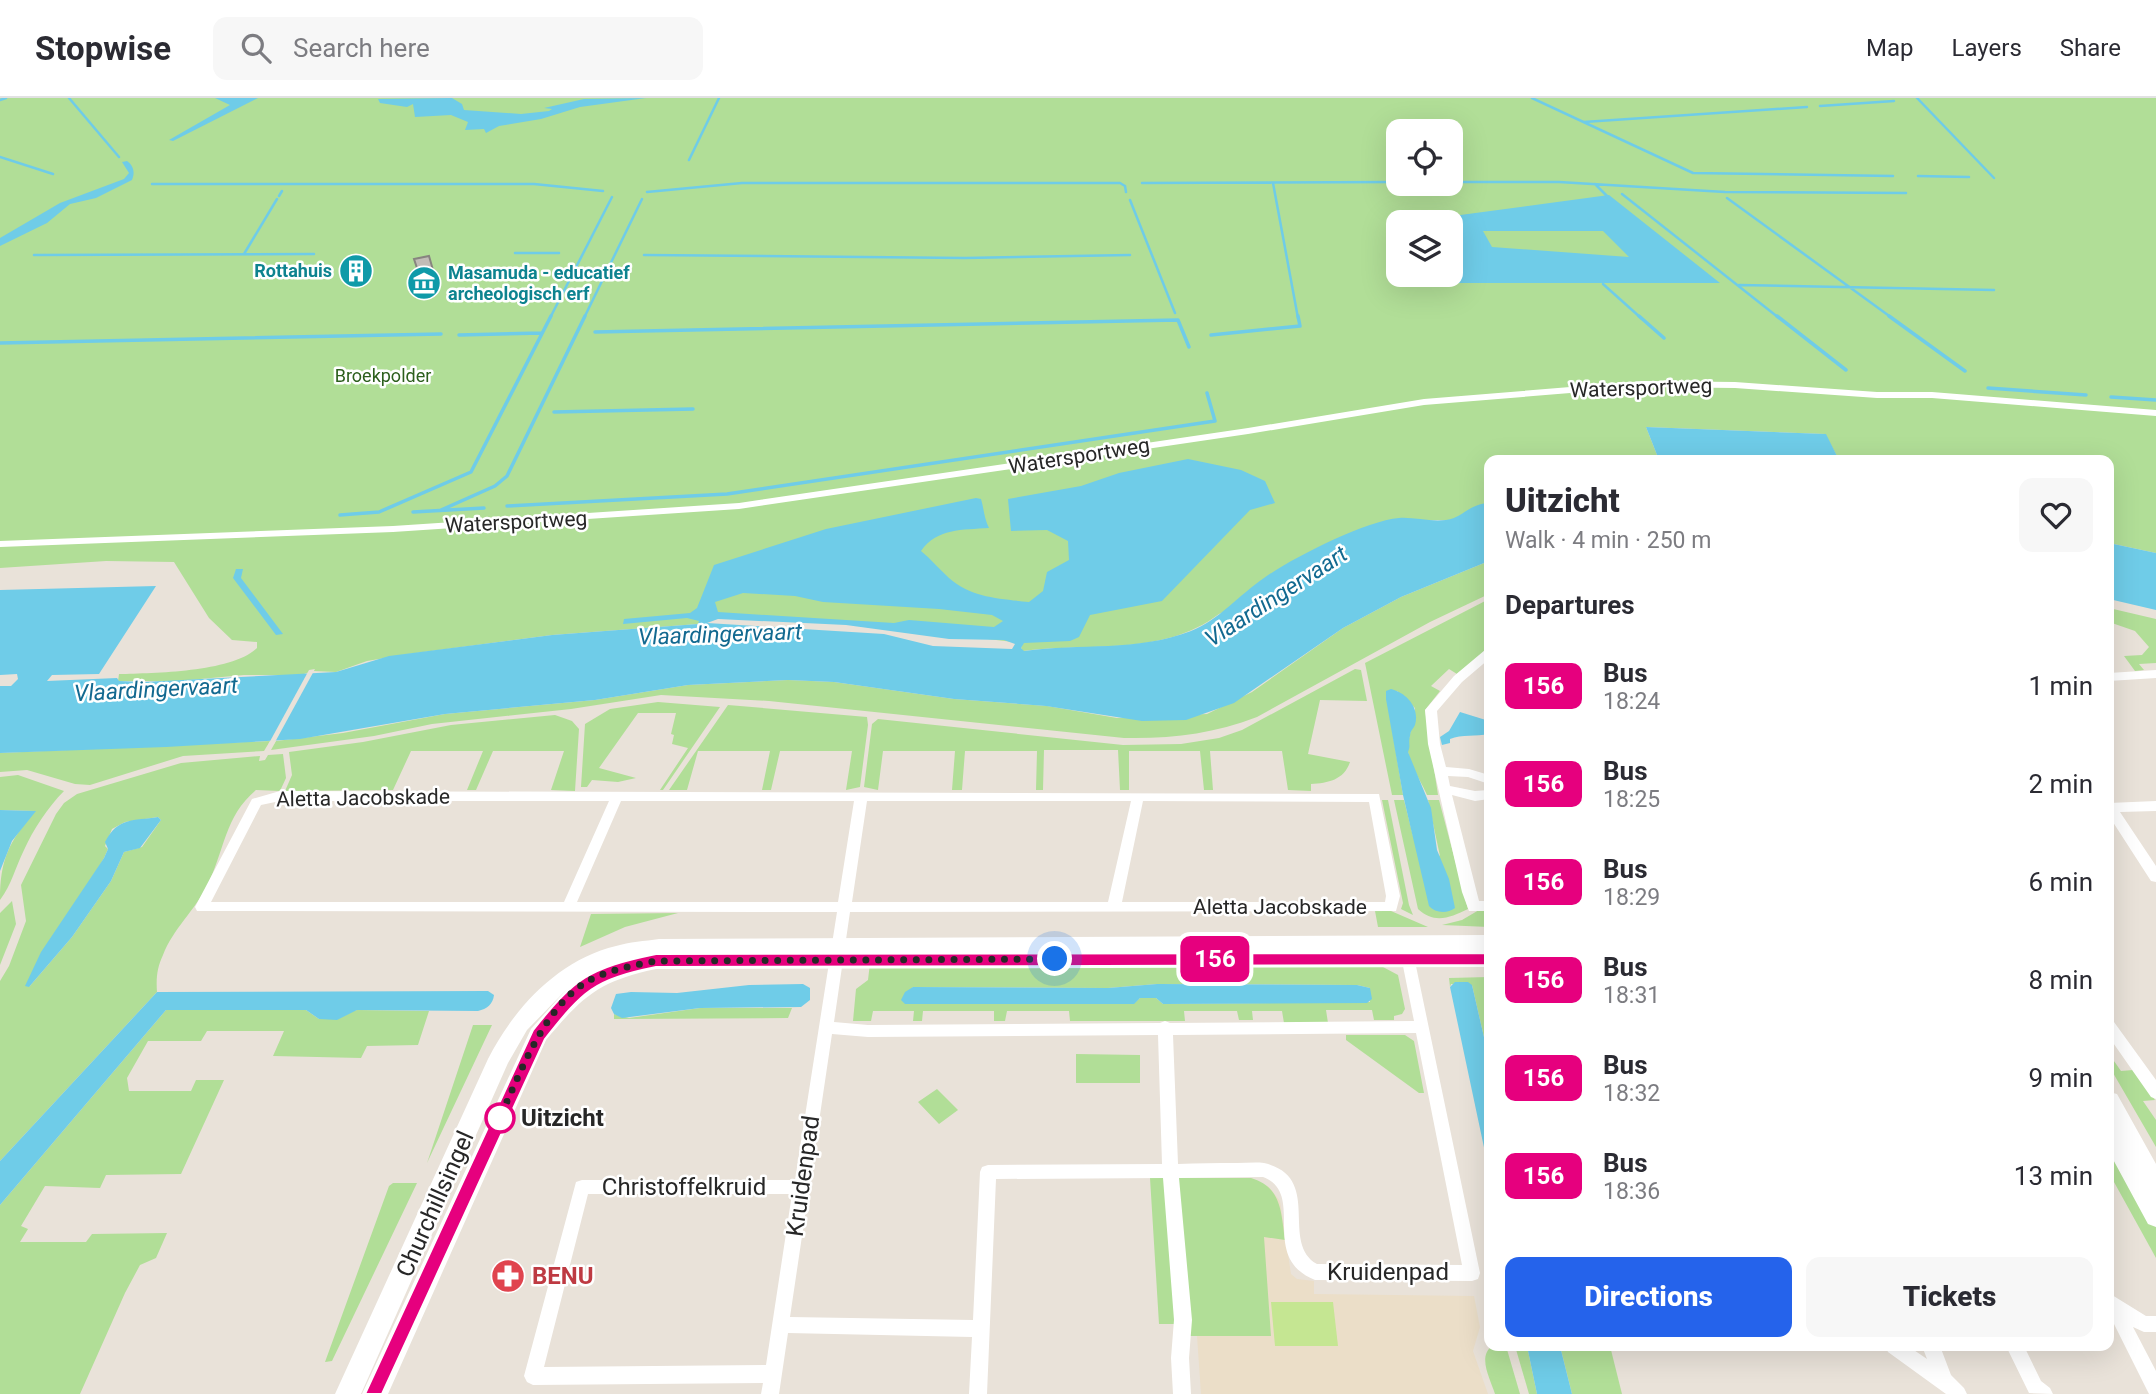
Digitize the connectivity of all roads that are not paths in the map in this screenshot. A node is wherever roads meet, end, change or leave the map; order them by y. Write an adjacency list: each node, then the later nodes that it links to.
1 (2156, 413): 2 (street, Watersportweg)
2 (0, 544)
3 (1484, 657): 6 (street)
4 (2156, 674): 5 (street)
5 (2114, 677)
6 (1441, 771): 7 (street); 8 (street)
7 (1484, 778)
8 (1445, 789): 9 (street); 20 (street)
9 (1484, 795)
10 (618, 796): 11 (street, Aletta Jacobskade); 18 (street); 18 (street, Aletta Jacobskade)
11 (861, 797): 12 (street, Aletta Jacobskade); 19 (street)
12 (1138, 797): 17 (street); 17 (street, Aletta Jacobskade)
13 (2156, 806): 14 (street)
14 (2114, 808)
15 (2114, 815): 16 (street)
16 (2156, 877)
17 (1114, 906): 19 (street, Aletta Jacobskade)
18 (568, 907): 19 (street, Aletta Jacobskade)
19 (845, 907): 22 (street)
20 (1484, 907)
21 (1484, 944): 23 (street)
22 (838, 951): 23 (street); 25 (street); 26 (street, Kruidenpad)
23 (1408, 952): 24 (street); 28 (street, Kruidenpad)
24 (1484, 959)
25 (562, 991): 34 (street, Churchillsingel); 35 (street, Churchillsingel)
26 (825, 1027): 27 (street); 37 (street, Kruidenpad)
27 (1165, 1027): 28 (street); 33 (street)
28 (1422, 1027): 33 (street, Kruidenpad)
29 (2114, 1033): 30 (street)
30 (2156, 1092)
31 (2114, 1110): 36 (street)
32 (2114, 1140): 38 (street)
33 (1170, 1171): 43 (street, Kruidenpad); 54 (street)
34 (449, 1173): 35 (street); 50 (street, Churchillsingel)
35 (474, 1175): 51 (street, Churchillsingel)
36 (2156, 1186)
37 (802, 1187): 42 (street, Kruidenpad); 47 (street, Christoffelkruid)
38 (2156, 1216)
39 (2114, 1305): 41 (street)
40 (2114, 1310): 49 (street)
41 (2156, 1324)
42 (781, 1325): 43 (street); 47 (street, Kruidenpad)
43 (982, 1329): 53 (street, Kruidenpad)
44 (1901, 1351): 48 (street)
45 (1934, 1351): 48 (street)
46 (2017, 1351): 55 (street)
47 (773, 1374): 52 (street, Kruidenpad)
48 (1952, 1388)
49 (2156, 1389)
50 (348, 1394)
51 (375, 1394)
52 (770, 1394)
53 (978, 1394)
54 (1182, 1394)
55 (2044, 1394)

